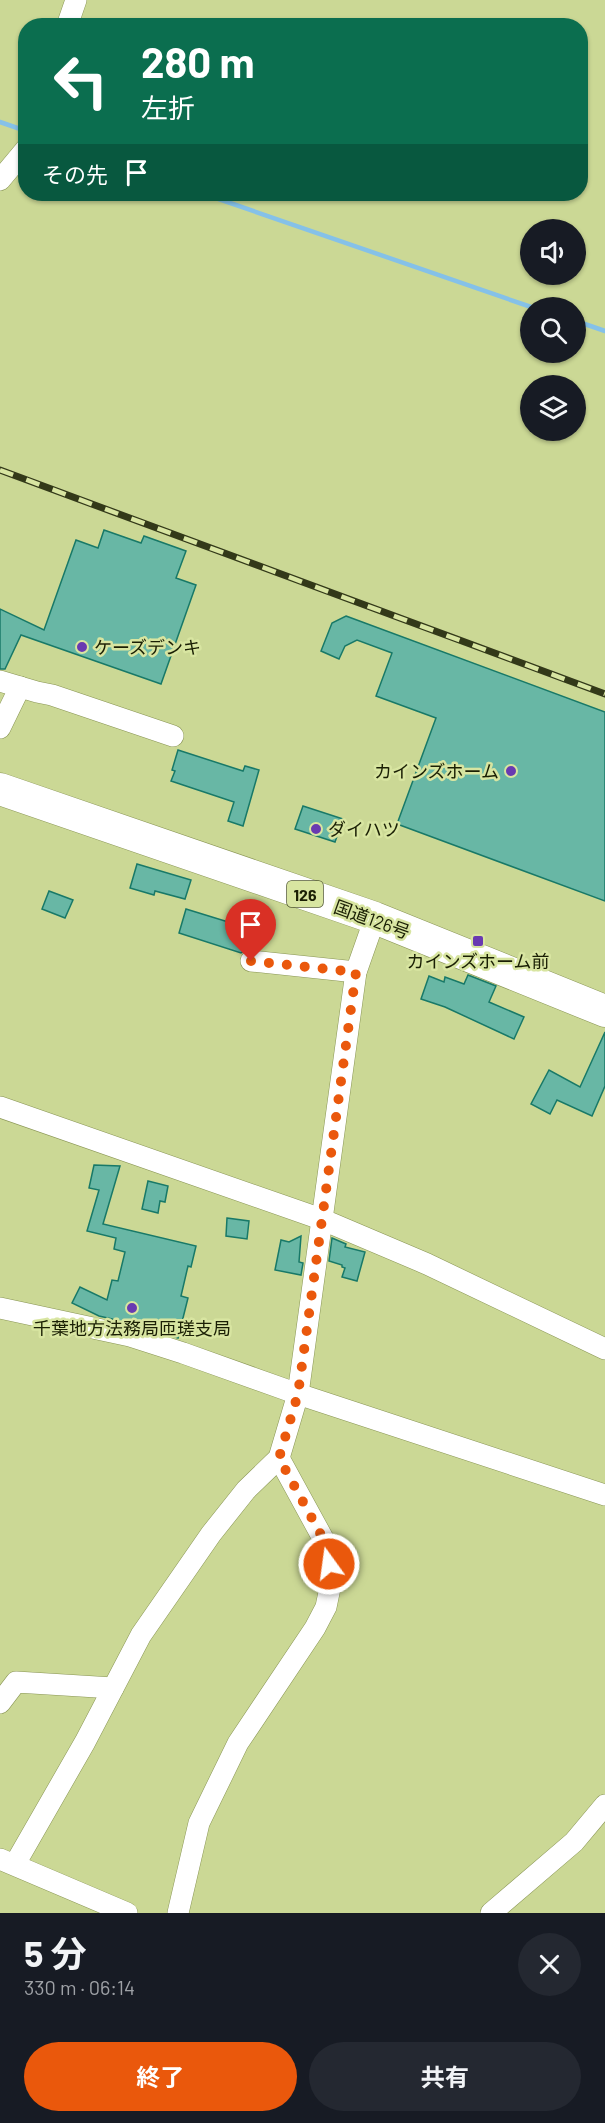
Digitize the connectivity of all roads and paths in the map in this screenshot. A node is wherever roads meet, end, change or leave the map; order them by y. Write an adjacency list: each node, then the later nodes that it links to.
1 (76, 0): 2 (street)
2 (70, 18)
3 (18, 159): 4 (street)
4 (0, 180)
5 (0, 681): 6 (street)
6 (20, 687): 7 (street); 8 (street)
7 (0, 728)
8 (172, 736)
9 (0, 789): 10 (highway, 国道126号 / 126)
10 (375, 918): 12 (street); 13 (highway, 国道126号 / 126)
11 (251, 961): 12 (street)
12 (356, 972): 15 (street)
13 (605, 1011)
14 (0, 1107): 15 (street)
15 (321, 1219): 17 (street); 18 (street)
16 (0, 1308): 18 (street)
17 (605, 1350)
18 (298, 1394): 19 (street); 20 (street)
19 (279, 1458): 21 (street); 26 (street)
20 (605, 1494)
21 (113, 1688): 22 (street); 24 (street)
22 (0, 1703)
23 (605, 1805): 27 (street)
24 (8, 1861): 25 (street)
25 (127, 1913)
26 (178, 1913)
27 (491, 1913)

